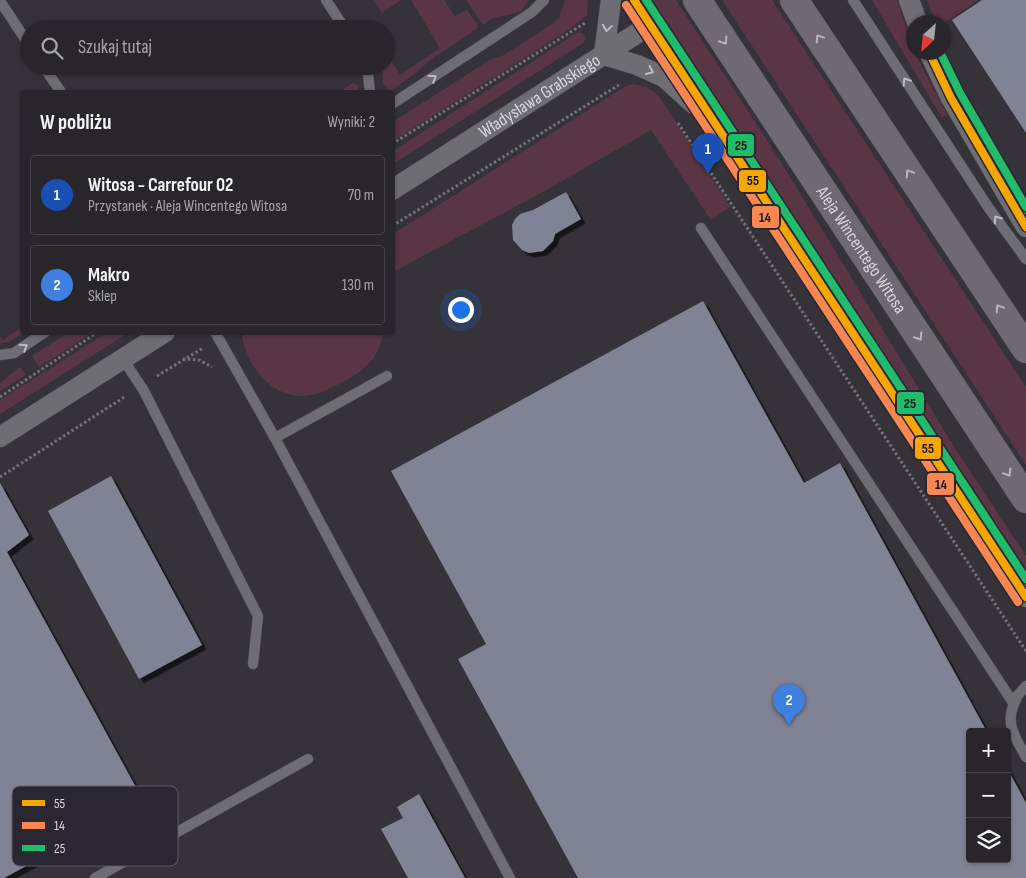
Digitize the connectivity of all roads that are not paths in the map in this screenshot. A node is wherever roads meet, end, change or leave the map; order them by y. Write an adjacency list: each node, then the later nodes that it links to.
1 (326, 0): 11 (lane)
2 (544, 0): 20 (lane, one-way to 2)
3 (611, 0): 14 (street, one-way to 14)
4 (634, 0): 12 (street)
5 (697, 0): 35 (main road, Aleja Wincentego Witosa, one-way to 35)
6 (794, 0): 29 (main road, one-way to 6)
7 (853, 0): 25 (lane, one-way to 7)
8 (910, 0): 10 (street)
9 (0, 1): 13 (lane)
10 (915, 15)
11 (339, 20)
12 (650, 25): 14 (street); 21 (street)
13 (20, 31)
14 (604, 55): 21 (street, Władysława Grabskiego, one-way to 21); 22 (street, Władysława Grabskiego)
15 (932, 60): 23 (street)
16 (49, 75): 18 (lane)
17 (368, 75): 19 (lane)
18 (60, 90)
19 (370, 90)
20 (395, 102)
21 (712, 120): 36 (street)
22 (395, 188)
23 (1026, 227)
24 (701, 228): 39 (lane)
25 (1026, 259)
26 (41, 335): 30 (lane, one-way to 26)
27 (160, 335): 31 (street)
28 (217, 335): 34 (lane)
29 (1026, 349)
30 (0, 356)
31 (123, 359): 33 (street); 37 (lane)
32 (388, 376): 34 (lane)
33 (0, 437)
34 (275, 438): 45 (lane)
35 (1026, 499)
36 (1026, 597)
37 (253, 664)
38 (1026, 686): 39 (lane)
39 (1014, 704): 40 (lane)
40 (1026, 757)
41 (308, 759): 42 (lane)
42 (178, 832)
43 (116, 866): 44 (lane)
44 (95, 878)
45 (510, 878)

